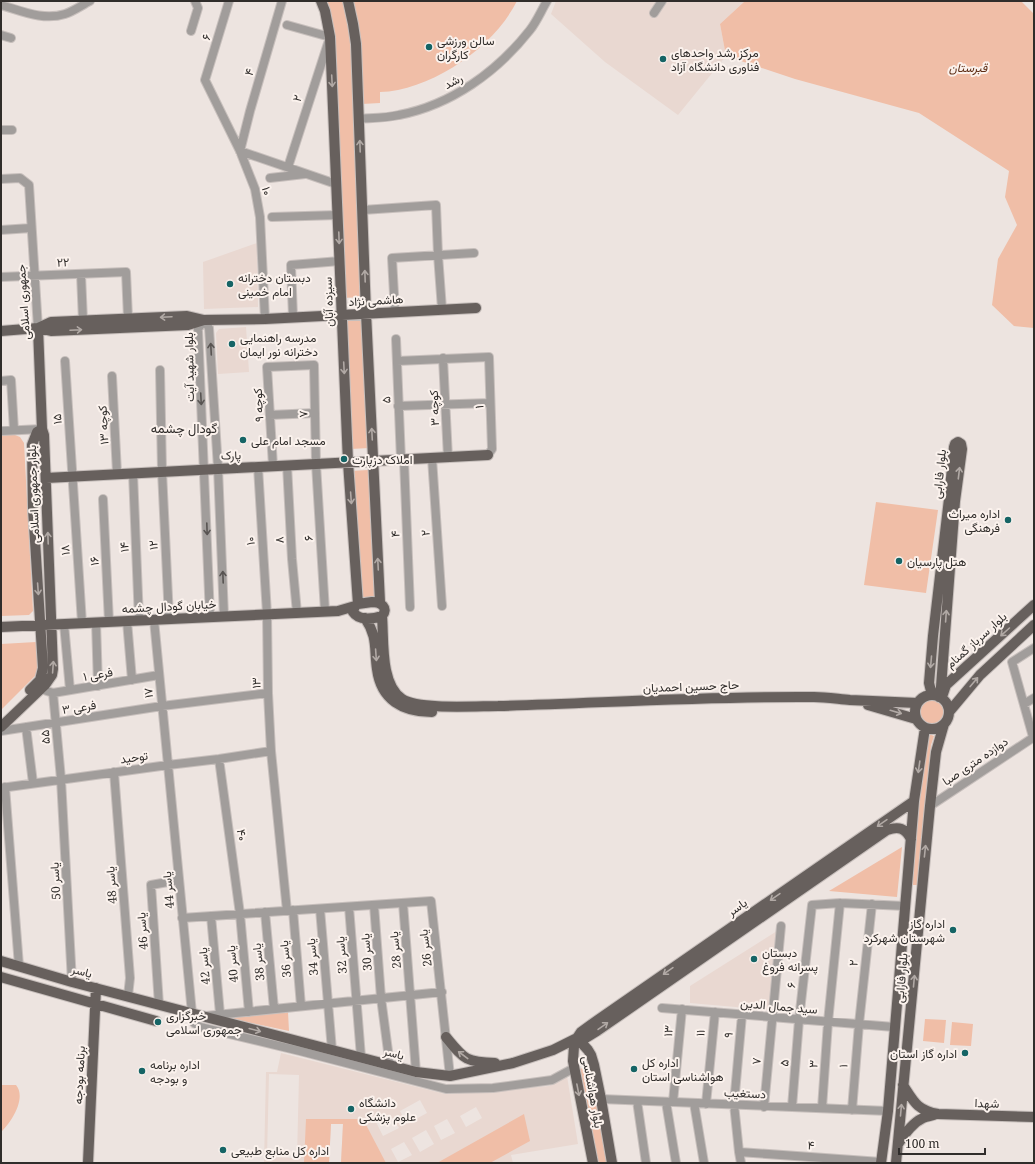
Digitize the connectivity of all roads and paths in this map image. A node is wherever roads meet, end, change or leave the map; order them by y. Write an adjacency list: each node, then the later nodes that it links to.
1 (90, 1): 9 (street)
2 (195, 1): 12 (street)
3 (229, 1): 16 (street, ۶)
4 (282, 1): 20 (street, ۴)
5 (321, 1): 15 (main road, سیزده آبان)
6 (348, 1): 17 (main road)
7 (547, 1): 17 (street, رشد)
8 (662, 1): 10 (street)
9 (1, 5)
10 (654, 13)
11 (287, 25): 15 (street)
12 (191, 31)
13 (1, 35): 14 (street)
14 (10, 38)
15 (330, 38): 21 (street, ۲); 25 (main road, سیزده آبان, one-way to 25)
16 (205, 80): 20 (street, ۱۰)
17 (359, 119): 26 (main road, one-way to 17)
18 (1, 130): 19 (street)
19 (12, 130)
20 (240, 151): 21 (street); 44 (street, ۱۰)
21 (288, 167): 22 (street)
22 (308, 174): 23 (street); 25 (street)
23 (270, 178)
24 (1, 179): 29 (street, جمهوری اسلامی)
25 (336, 184): 27 (main road, سیزده آبان)
26 (363, 210): 32 (street); 40 (main road, one-way to 26)
27 (338, 215): 28 (street); 33 (main road, سیزده آبان, one-way to 33)
28 (272, 217)
29 (31, 228): 30 (street); 35 (street, جمهوری اسلامی)
30 (1, 230)
31 (474, 253): 32 (street)
32 (438, 255): 38 (street); 39 (street)
33 (340, 261): 41 (main road, سیزده آبان); 42 (street)
34 (80, 274): 35 (street, ۲۲); 43 (street, ۲۲); 46 (street)
35 (34, 276): 36 (street, ۲۲); 47 (street, جمهوری اسلامی)
36 (1, 277)
37 (476, 308): 38 (main road, هاشمی نژاد)
38 (442, 309): 39 (main road, هاشمی نژاد)
39 (395, 312): 40 (main road, هاشمی نژاد)
40 (366, 313): 41 (main road, هاشمی نژاد); 69 (main road, one-way to 40)
41 (342, 315): 42 (main road, هاشمی نژاد); 70 (main road, سیزده آبان, one-way to 70)
42 (293, 317): 44 (main road, هاشمی نژاد)
43 (128, 318): 45 (main road, هاشمی نژاد, one-way to 43); 46 (main road, هاشمی نژاد)
44 (266, 319): 45 (main road, هاشمی نژاد)
45 (204, 320): 47 (main road, هاشمی نژاد, one-way to 45); 75 (street, بلوار شهید آیت, one-way to 45); 76 (street, بلوار شهید آیت, one-way to 76)
46 (83, 321): 47 (main road, هاشمی نژاد)
47 (38, 328): 48 (main road, هاشمی نژاد); 62 (main road, جمهوری اسلامی)
48 (1, 331)
49 (396, 339): 52 (street, ۵)
50 (443, 358): 52 (street); 57 (street, ۱); 58 (street, کوچه ۳)
51 (65, 361): 80 (street, ۱۵)
52 (397, 361): 59 (street, ۵)
53 (314, 365): 60 (street, ۷); 61 (street, کوچه ۹)
54 (160, 370): 77 (street, ۱۲)
55 (112, 376): 78 (street, کوچه ۱۳)
56 (1, 381): 63 (street)
57 (490, 403): 58 (street); 65 (street, ۱)
58 (446, 405): 59 (street); 67 (street, کوچه ۳)
59 (398, 406): 68 (street, ۵)
60 (315, 413): 61 (street); 71 (street, ۷)
61 (270, 415): 73 (street, کوچه ۹)
62 (42, 429): 63 (street); 81 (main road, بلوار جمهوری اسلامی); 104 (main road, بلوار جمهوری اسلامی, one-way to 104)
63 (14, 430): 64 (street)
64 (1, 431)
65 (488, 455): 67 (main road, پارک)
66 (432, 458): 67 (main road, پارک); 68 (main road, پارک); 85 (street, ۲)
67 (448, 458)
68 (403, 460): 69 (main road, پارک); 86 (street, ۴)
69 (373, 461): 70 (main road, پارک); 83 (main road, one-way to 69)
70 (348, 462): 71 (main road, پارک); 87 (main road, سیزده آبان, one-way to 87)
71 (316, 464): 72 (main road, پارک); 88 (street, ۶)
72 (287, 465): 73 (main road, پارک); 89 (street, ۸)
73 (273, 466): 74 (main road, پارک)
74 (258, 467): 75 (main road, پارک); 90 (street, ۱۰)
75 (218, 468): 76 (main road, پارک); 91 (street, بلوار شهید آیت, one-way to 75)
76 (204, 469): 77 (main road, پارک); 93 (street, بلوار شهید آیت, one-way to 93)
77 (162, 471): 79 (main road, پارک); 94 (street, ۱۲)
78 (118, 473): 79 (main road, پارک); 80 (main road, پارک)
79 (133, 473): 96 (street, ۱۴)
80 (73, 476): 81 (main road, پارک); 101 (street, ۱۸)
81 (46, 478): 102 (main road, بلوار جمهوری اسلامی, one-way to 81)
82 (103, 499): 100 (street, ۱۶)
83 (380, 602): 87 (main road); 92 (main road, حاج حسین احمدیان)
84 (1034, 605): 117 (main road, بلوار سرباز گمنام, one-way to 117)
85 (442, 606)
86 (410, 607)
87 (356, 608): 88 (main road, خیابان گودال چشمه); 95 (main road, خیابان گودال چشمه)
88 (325, 611): 89 (main road, خیابان گودال چشمه)
89 (297, 613): 90 (main road, خیابان گودال چشمه)
90 (267, 614): 91 (main road, خیابان گودال چشمه); 116 (street, ۱۳)
91 (224, 616): 93 (main road, خیابان گودال چشمه)
92 (382, 616): 95 (main road); 123 (main road, حاج حسین احمدیان)
93 (210, 617): 94 (main road, خیابان گودال چشمه)
94 (169, 618): 97 (main road, خیابان گودال چشمه)
95 (366, 618): 123 (main road, حاج حسین احمدیان, one-way to 123)
96 (139, 620): 97 (main road, خیابان گودال چشمه); 98 (main road, خیابان گودال چشمه)
97 (154, 620): 110 (street, ۱۷)
98 (127, 621): 100 (main road, خیابان گودال چشمه); 111 (street)
99 (96, 622): 100 (main road, خیابان گودال چشمه); 101 (main road, خیابان گودال چشمه); 112 (street)
100 (110, 622)
101 (82, 623): 103 (main road, خیابان گودال چشمه)
102 (51, 624): 103 (main road, خیابان گودال چشمه); 104 (main road, خیابان گودال چشمه); 113 (main road, بلوار جمهوری اسلامی, one-way to 102)
103 (64, 624): 114 (street)
104 (41, 625): 106 (main road, خیابان گودال چشمه); 125 (main road, بلوار جمهوری اسلامی)
105 (1034, 625): 124 (main road, one-way to 105)
106 (1, 627)
107 (933, 636): 108 (main road); 108 (main road, بلوار فارابی, one-way to 107); 117 (main road, بلوار فارابی, one-way to 117)
108 (944, 636): 117 (main road, بلوار فارابی)
109 (1034, 648): 121 (street)
110 (159, 675): 111 (street, فرعی ۱); 122 (street, ۱۷)
111 (132, 680): 112 (street, فرعی ۱)
112 (98, 686): 114 (street, فرعی ۱)
113 (41, 689): 115 (street, فرعی ۱); 129 (main road, بلوار جمهوری اسلامی)
114 (70, 690): 115 (street, فرعی ۱)
115 (54, 693): 127 (street, ۵۵)
116 (268, 693): 122 (street, فرعی ۳); 134 (street, ۱۳)
117 (937, 697): 120 (main road); 124 (main road)
118 (1034, 698): 121 (street)
119 (848, 700): 120 (main road, حاج حسین احمدیان); 123 (main road, حاج حسین احمدیان); 126 (main road, one-way to 126)
120 (917, 703): 126 (main road)
121 (1024, 704): 133 (street)
122 (162, 706): 127 (street, فرعی ۳); 136 (street, ۱۷)
123 (465, 706)
124 (949, 712): 128 (main road)
125 (1, 718)
126 (916, 719): 131 (main road)
127 (56, 723): 130 (street, فرعی ۳); 138 (street, ۵۵)
128 (944, 724): 131 (main road); 142 (main road, بلوار فارابی)
129 (1, 727)
130 (26, 727): 132 (street, فرعی ۳); 139 (street)
131 (925, 728): 141 (main road, بلوار فارابی, one-way to 141)
132 (1, 731)
133 (1033, 737): 142 (street, دوازده متری صبا)
134 (271, 751): 135 (street, توحید); 153 (street, ۱۳)
135 (219, 759): 136 (street, توحید); 156 (street, ۴۰)
136 (168, 765): 137 (street, توحید); 144 (street, یاسر 44)
137 (114, 772): 138 (street, توحید); 167 (street, یاسر 48)
138 (61, 779): 139 (street, توحید); 163 (street, یاسر 50)
139 (34, 783): 140 (street, توحید)
140 (3, 787): 161 (street)
141 (914, 801): 143 (main road, بلوار فارابی); 155 (main road, یاسر, one-way to 155)
142 (930, 806): 151 (main road, بلوار فارابی, one-way to 142)
143 (911, 839): 150 (main road, بلوار فارابی); 155 (main road, یاسر)
144 (179, 880): 158 (street, یاسر 44); 172 (street, یاسر 46)
145 (403, 903): 148 (street); 165 (street, یاسر 26); 166 (street, یاسر 28)
146 (840, 903): 147 (street); 184 (street, ۶); 185 (street)
147 (872, 904): 150 (street); 186 (street, ۲)
148 (374, 905): 149 (street); 168 (street, یاسر 30)
149 (349, 906): 152 (street); 169 (street, یاسر 32)
150 (904, 906): 151 (main road); 187 (main road, بلوار فارابی)
151 (920, 907): 198 (main road, بلوار فارابی, one-way to 151)
152 (320, 908): 153 (street); 171 (street, یاسر 34)
153 (290, 911): 154 (street); 173 (street, یاسر 36)
154 (265, 912): 156 (street); 175 (street, یاسر 38)
155 (759, 913): 189 (main road, یاسر)
156 (240, 914): 157 (street); 177 (street, یاسر 40)
157 (211, 916): 158 (street); 179 (street, یاسر 42)
158 (182, 918): 180 (street, یاسر 44)
159 (781, 926): 182 (street)
160 (1, 961): 161 (main road, یاسر)
161 (19, 966): 163 (main road, یاسر)
162 (1, 977): 170 (main road)
163 (72, 982): 164 (main road, یاسر)
164 (96, 988): 167 (main road, یاسر); 170 (main road, برنامه بودجه)
165 (442, 992): 166 (street, یاسر); 188 (street, یاسر 26)
166 (411, 995): 168 (street, یاسر); 196 (street, یاسر 28)
167 (128, 996): 172 (main road, یاسر)
168 (381, 998): 169 (street, یاسر); 193 (street, یاسر 30)
169 (356, 1001): 171 (street, یاسر); 191 (street, یاسر 32)
170 (95, 1004): 183 (main road); 215 (main road, برنامه بودجه)
171 (328, 1004): 173 (street, یاسر); 190 (street, یاسر 34)
172 (159, 1005): 180 (main road, یاسر)
173 (301, 1006): 175 (street, یاسر)
174 (662, 1008): 176 (street, سید جمال الدین)
175 (274, 1009): 177 (street, یاسر)
176 (682, 1009): 178 (street, سید جمال الدین); 201 (street, ۱۳)
177 (249, 1012): 179 (street, یاسر)
178 (714, 1012): 181 (street, سید جمال الدین); 203 (street, ۱۱)
179 (220, 1014): 180 (street, یاسر)
180 (197, 1015): 190 (main road, یاسر, one-way to 190); 195 (street, یاسر 44)
181 (742, 1015): 182 (street, سید جمال الدین); 204 (street, ۹)
182 (772, 1018): 184 (street, سید جمال الدین); 205 (street, ۷)
183 (156, 1020)
184 (799, 1020): 185 (street, سید جمال الدین); 206 (street, ۵)
185 (828, 1022): 186 (street, سید جمال الدین); 207 (street, ۳)
186 (859, 1024): 187 (street, سید جمال الدین); 208 (street, ۱)
187 (894, 1027): 209 (main road, بلوار فارابی)
188 (446, 1037): 192 (main road, one-way to 188); 197 (street, یاسر 26)
189 (577, 1038): 192 (main road, یاسر); 194 (main road, بلوار هواشناسی); 195 (main road, بلوار هواشناسی)
190 (332, 1050): 191 (main road, یاسر)
191 (361, 1057): 193 (main road, یاسر)
192 (513, 1063): 197 (main road, یاسر)
193 (390, 1066): 196 (main road, یاسر)
194 (594, 1066): 195 (main road); 199 (main road, بلوار هواشناسی)
195 (574, 1068): 216 (main road, بلوار هواشناسی, one-way to 216)
196 (416, 1072): 197 (main road, یاسر)
197 (450, 1076)
198 (903, 1085): 210 (main road, شهدا); 212 (main road, بلوار فارابی, one-way to 198)
199 (601, 1099): 200 (street, دستغیب); 217 (main road, بلوار هواشناسی)
200 (637, 1102): 201 (street, دستغیب); 218 (street)
201 (670, 1102): 202 (street, دستغیب); 219 (street)
202 (694, 1103): 203 (street, دستغیب); 220 (street)
203 (706, 1104): 204 (street, دستغیب)
204 (734, 1104): 205 (street, دستغیب); 213 (street)
205 (764, 1106): 206 (street, دستغیب)
206 (792, 1107): 207 (street, دستغیب)
207 (822, 1108): 208 (street, دستغیب)
208 (852, 1110): 209 (street, دستغیب)
209 (888, 1111): 214 (main road, بلوار فارابی)
210 (938, 1114): 211 (main road, شهدا); 212 (main road, شهدا)
211 (1034, 1117)
212 (897, 1145): 222 (main road, بلوار فارابی)
213 (738, 1152): 214 (street, ۴); 221 (street)
214 (881, 1162)
215 (88, 1163)
216 (593, 1163)
217 (612, 1163)
218 (646, 1163)
219 (676, 1163)
220 (704, 1163)
221 (741, 1163)
222 (896, 1163)

